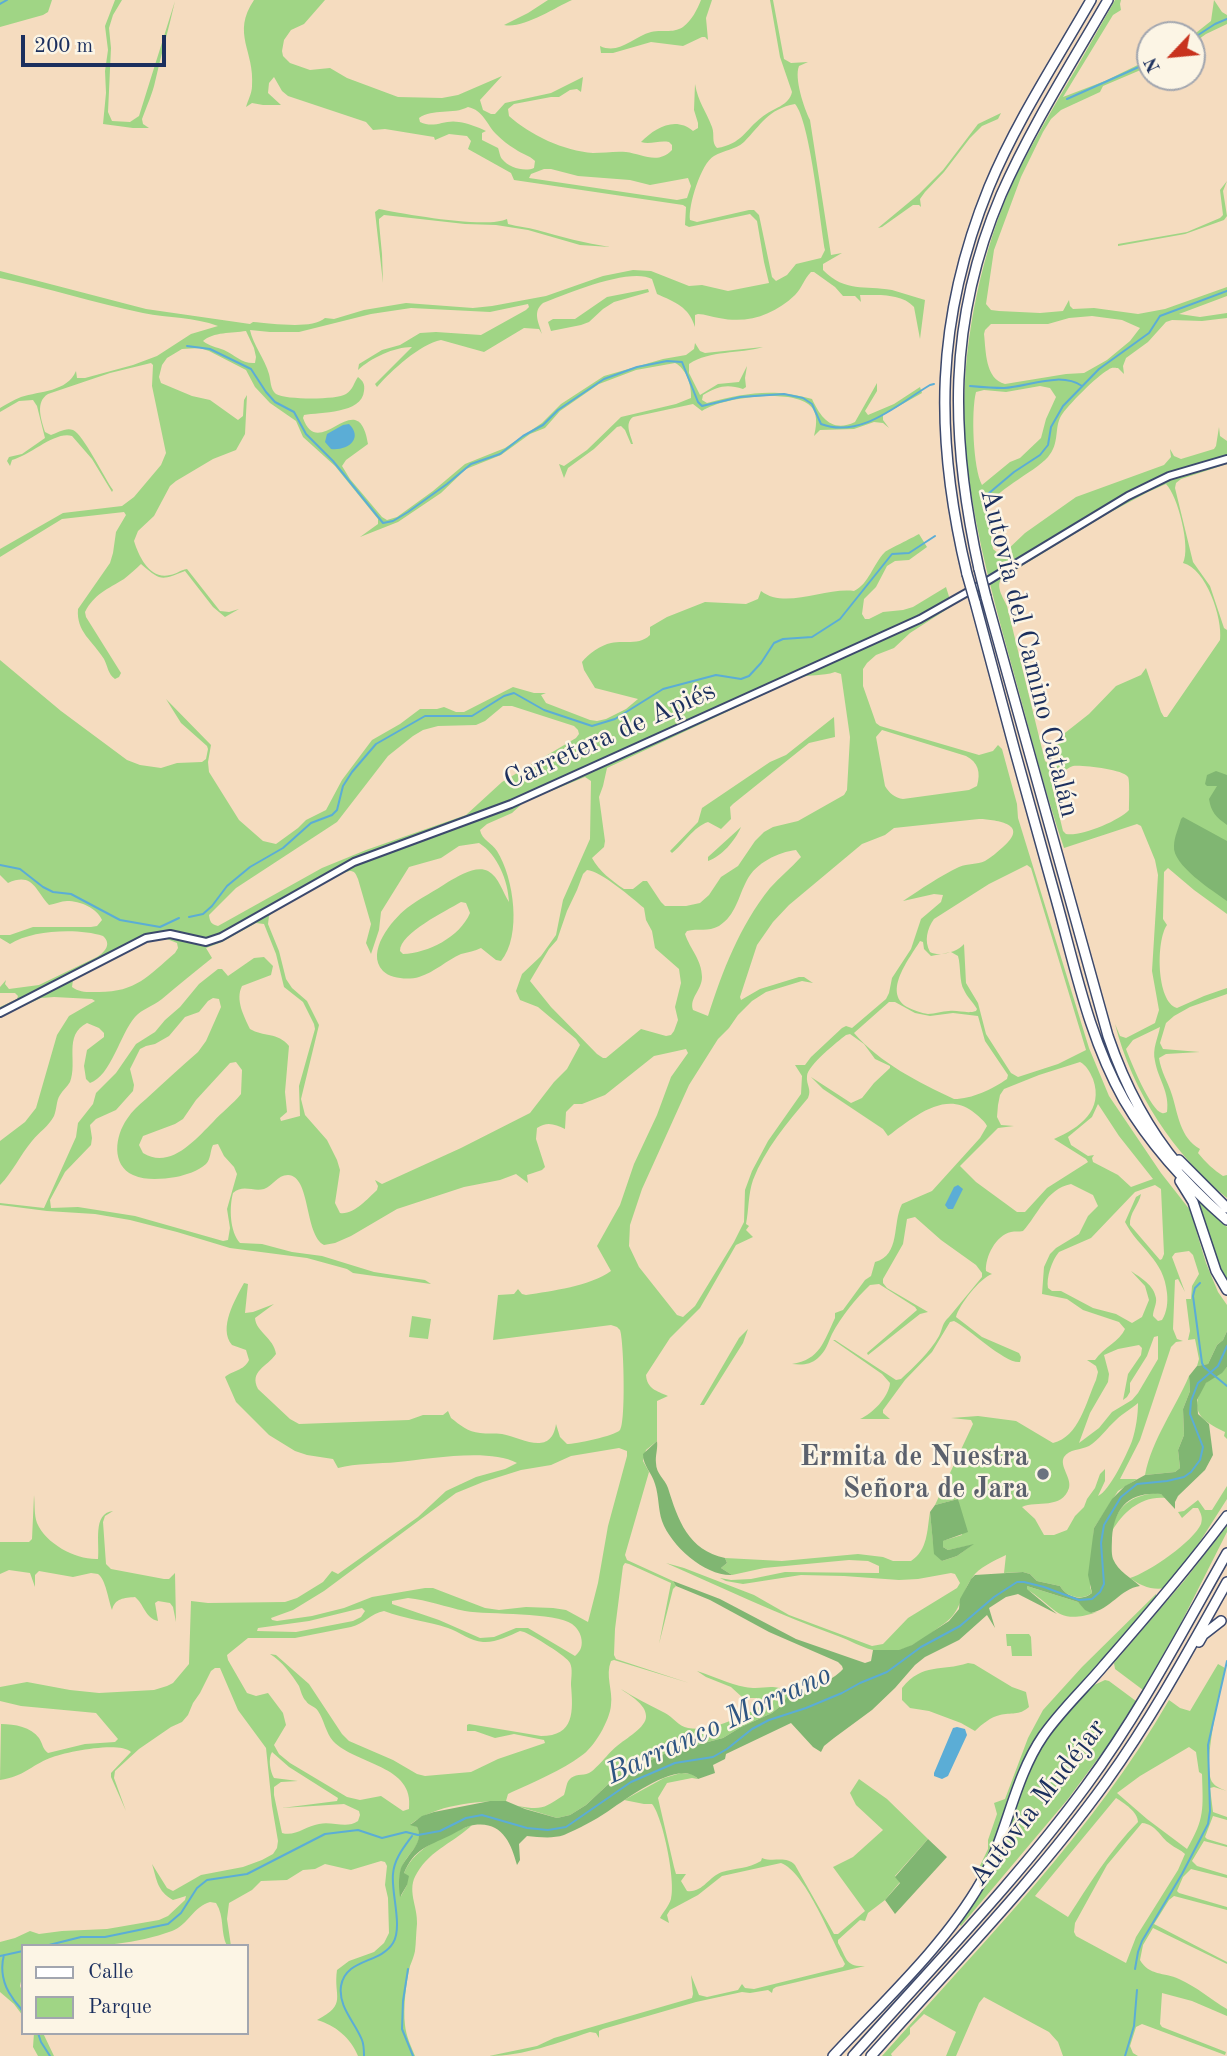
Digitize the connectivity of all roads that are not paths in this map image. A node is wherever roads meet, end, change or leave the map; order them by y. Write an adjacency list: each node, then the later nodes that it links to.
1 (1091, 0): 6 (highway, Autovía del Camino Catalán, bridge)
2 (1108, 0): 4 (highway, Autovía del Camino Catalán, bridge)
3 (1227, 459): 5 (street, Carretera de Apiés)
4 (1096, 998): 6 (highway, Autovía del Camino Catalán); 7 (highway)
5 (0, 1013)
6 (1171, 1161): 7 (highway); 8 (highway); 9 (highway)
7 (1226, 1209)
8 (1227, 1220)
9 (1216, 1271): 10 (highway); 11 (highway)
10 (1227, 1290)
11 (1227, 1298)
12 (1227, 1510): 14 (highway)
13 (1227, 1516): 14 (highway)
14 (1211, 1537): 19 (highway)
15 (1227, 1553): 20 (highway, Autovía Mudéjar)
16 (1227, 1582): 18 (highway, Autovía Mudéjar)
17 (1221, 1621): 18 (highway)
18 (1168, 1686): 21 (highway, Autovía Mudéjar)
19 (833, 2056)
20 (853, 2056)
21 (871, 2056)

